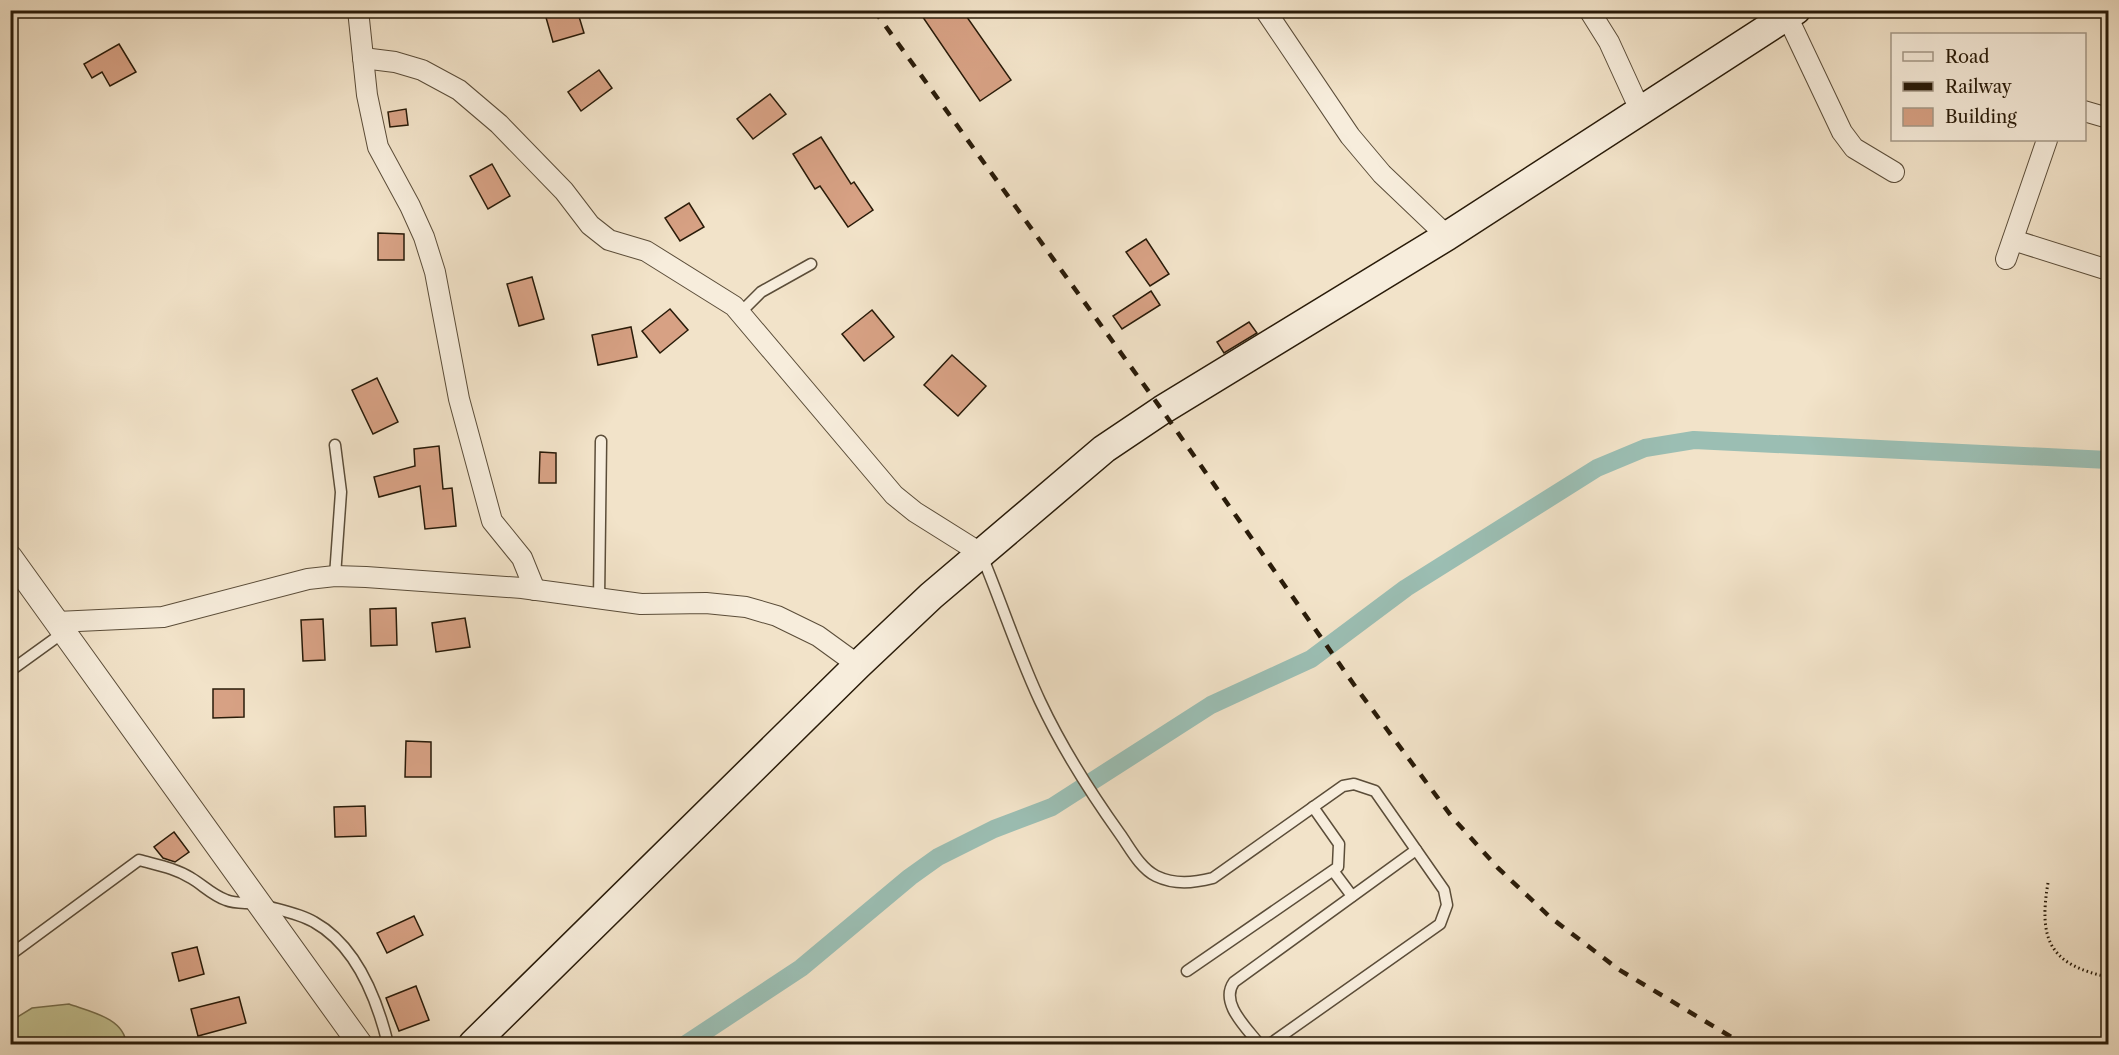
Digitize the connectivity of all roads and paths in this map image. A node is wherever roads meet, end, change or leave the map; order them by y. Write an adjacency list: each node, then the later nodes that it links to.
1 (358, 10): 5 (street)
2 (1265, 10): 11 (street)
3 (1589, 10): 7 (street)
4 (1790, 12): 7 (main road); 10 (street)
5 (363, 58): 14 (street); 20 (street)
6 (2086, 111): 8 (street)
7 (1641, 112): 11 (main road)
8 (2109, 118)
9 (2047, 141): 13 (street)
10 (1894, 172)
11 (1448, 236): 17 (main road)
12 (811, 264): 14 (lane)
13 (2109, 270)
14 (740, 313): 17 (street)
15 (601, 441): 21 (lane)
16 (334, 445): 19 (lane)
17 (982, 554): 23 (main road); 25 (lane)
18 (10, 557): 22 (street)
19 (335, 576): 20 (street); 22 (street)
20 (535, 590): 21 (street)
21 (599, 600): 23 (street)
22 (61, 627): 24 (lane); 30 (street)
23 (858, 665): 36 (main road)
24 (10, 671)
25 (1312, 807): 26 (lane); 27 (lane)
26 (1416, 850): 29 (lane); 38 (lane)
27 (1334, 872): 29 (lane); 32 (lane)
28 (2048, 883): 33 (path)
29 (1352, 896): 37 (lane)
30 (258, 903): 31 (lane); 34 (street); 35 (lane)
31 (10, 955)
32 (1187, 971)
33 (2109, 977)
34 (360, 1044)
35 (388, 1044)
36 (473, 1044)
37 (1259, 1044)
38 (1270, 1044)

